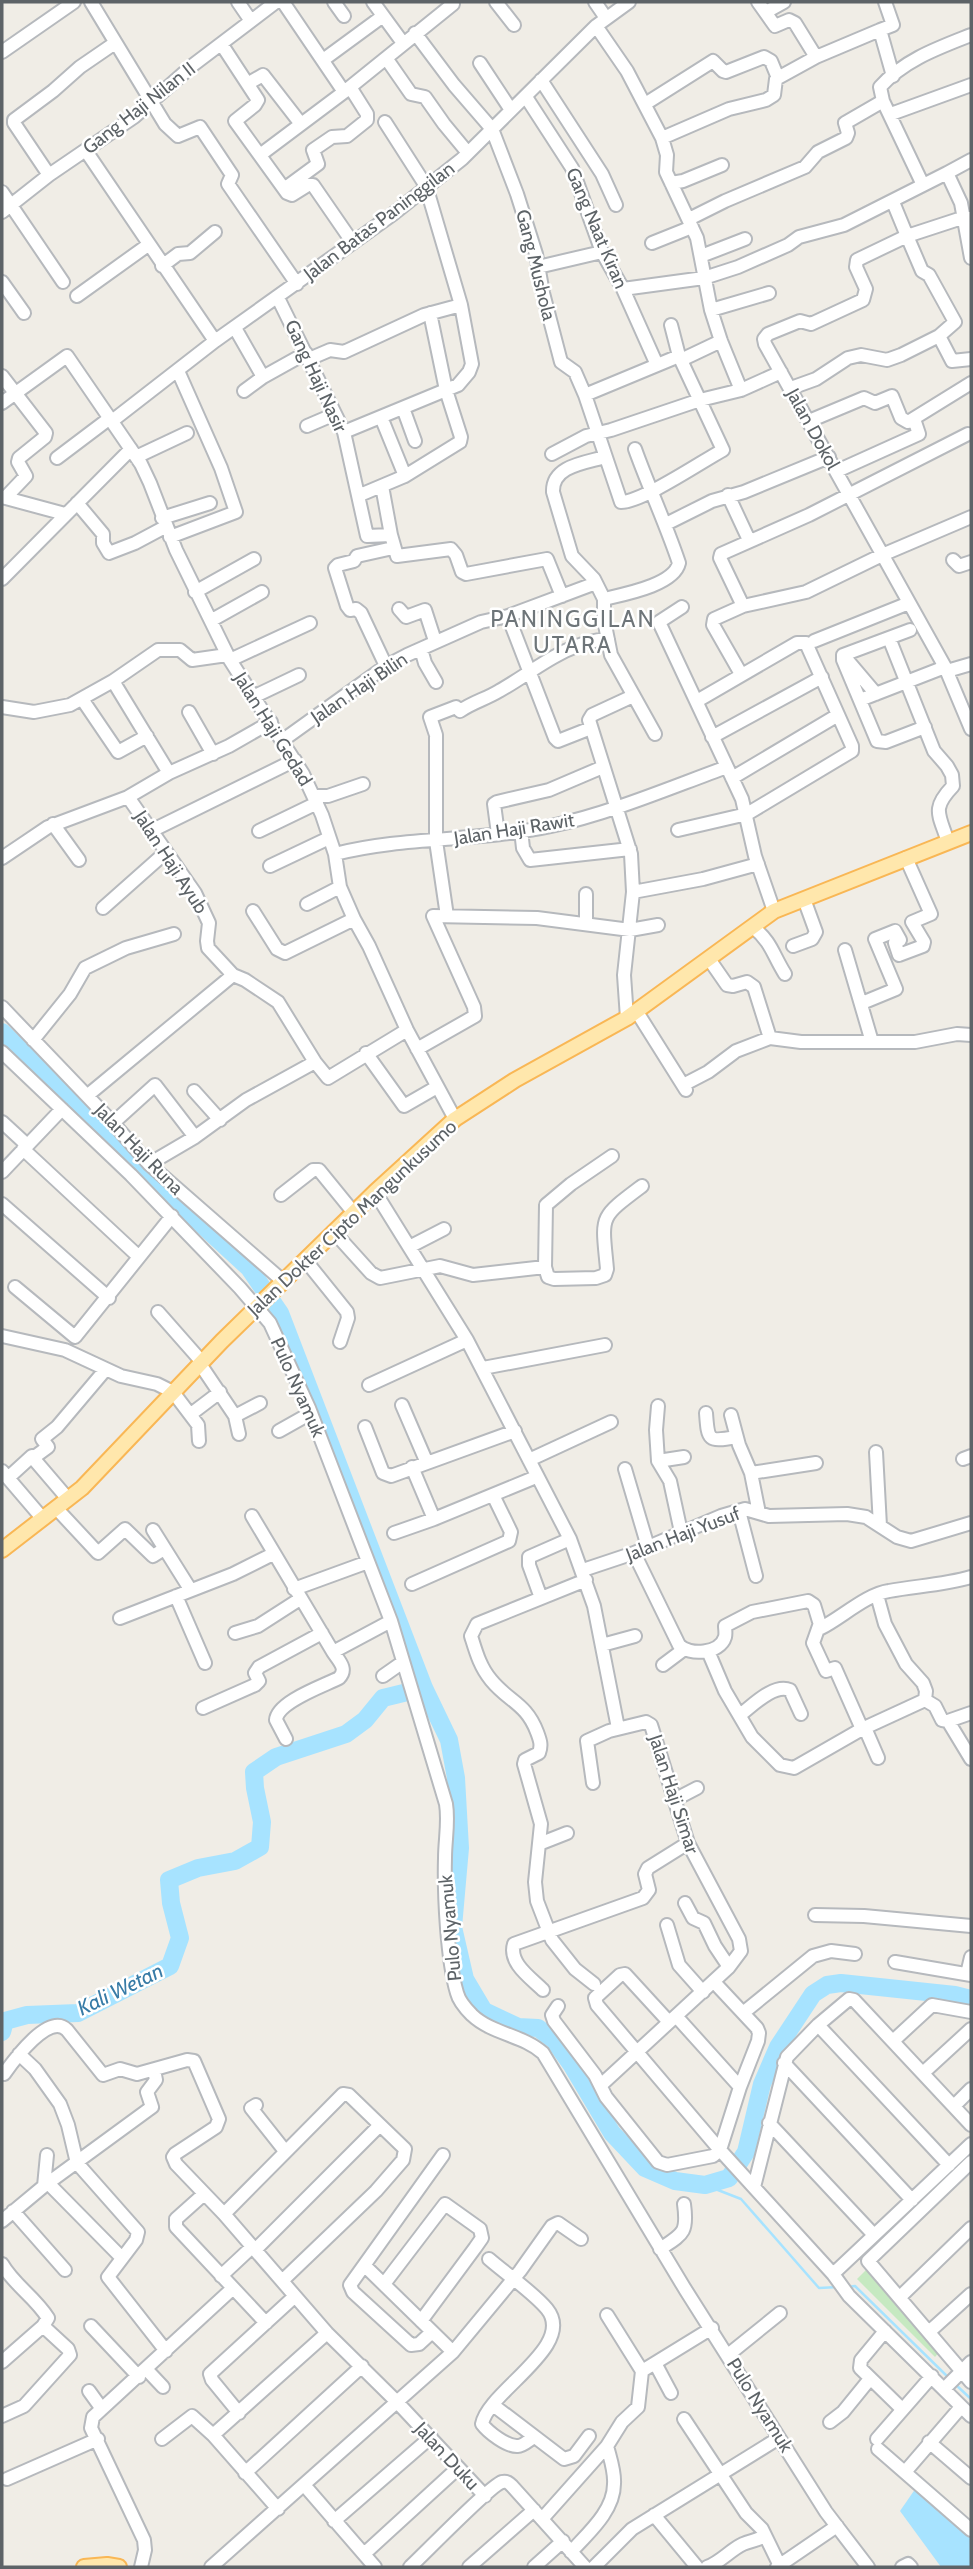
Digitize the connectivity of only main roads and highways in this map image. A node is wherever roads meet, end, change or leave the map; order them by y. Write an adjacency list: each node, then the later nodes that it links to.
1 (971, 833): 2 (main road, Jalan Dokter Cipto Mangunkusumo)
2 (2, 1550)
3 (84, 2567): 4 (main road)
4 (118, 2567)

